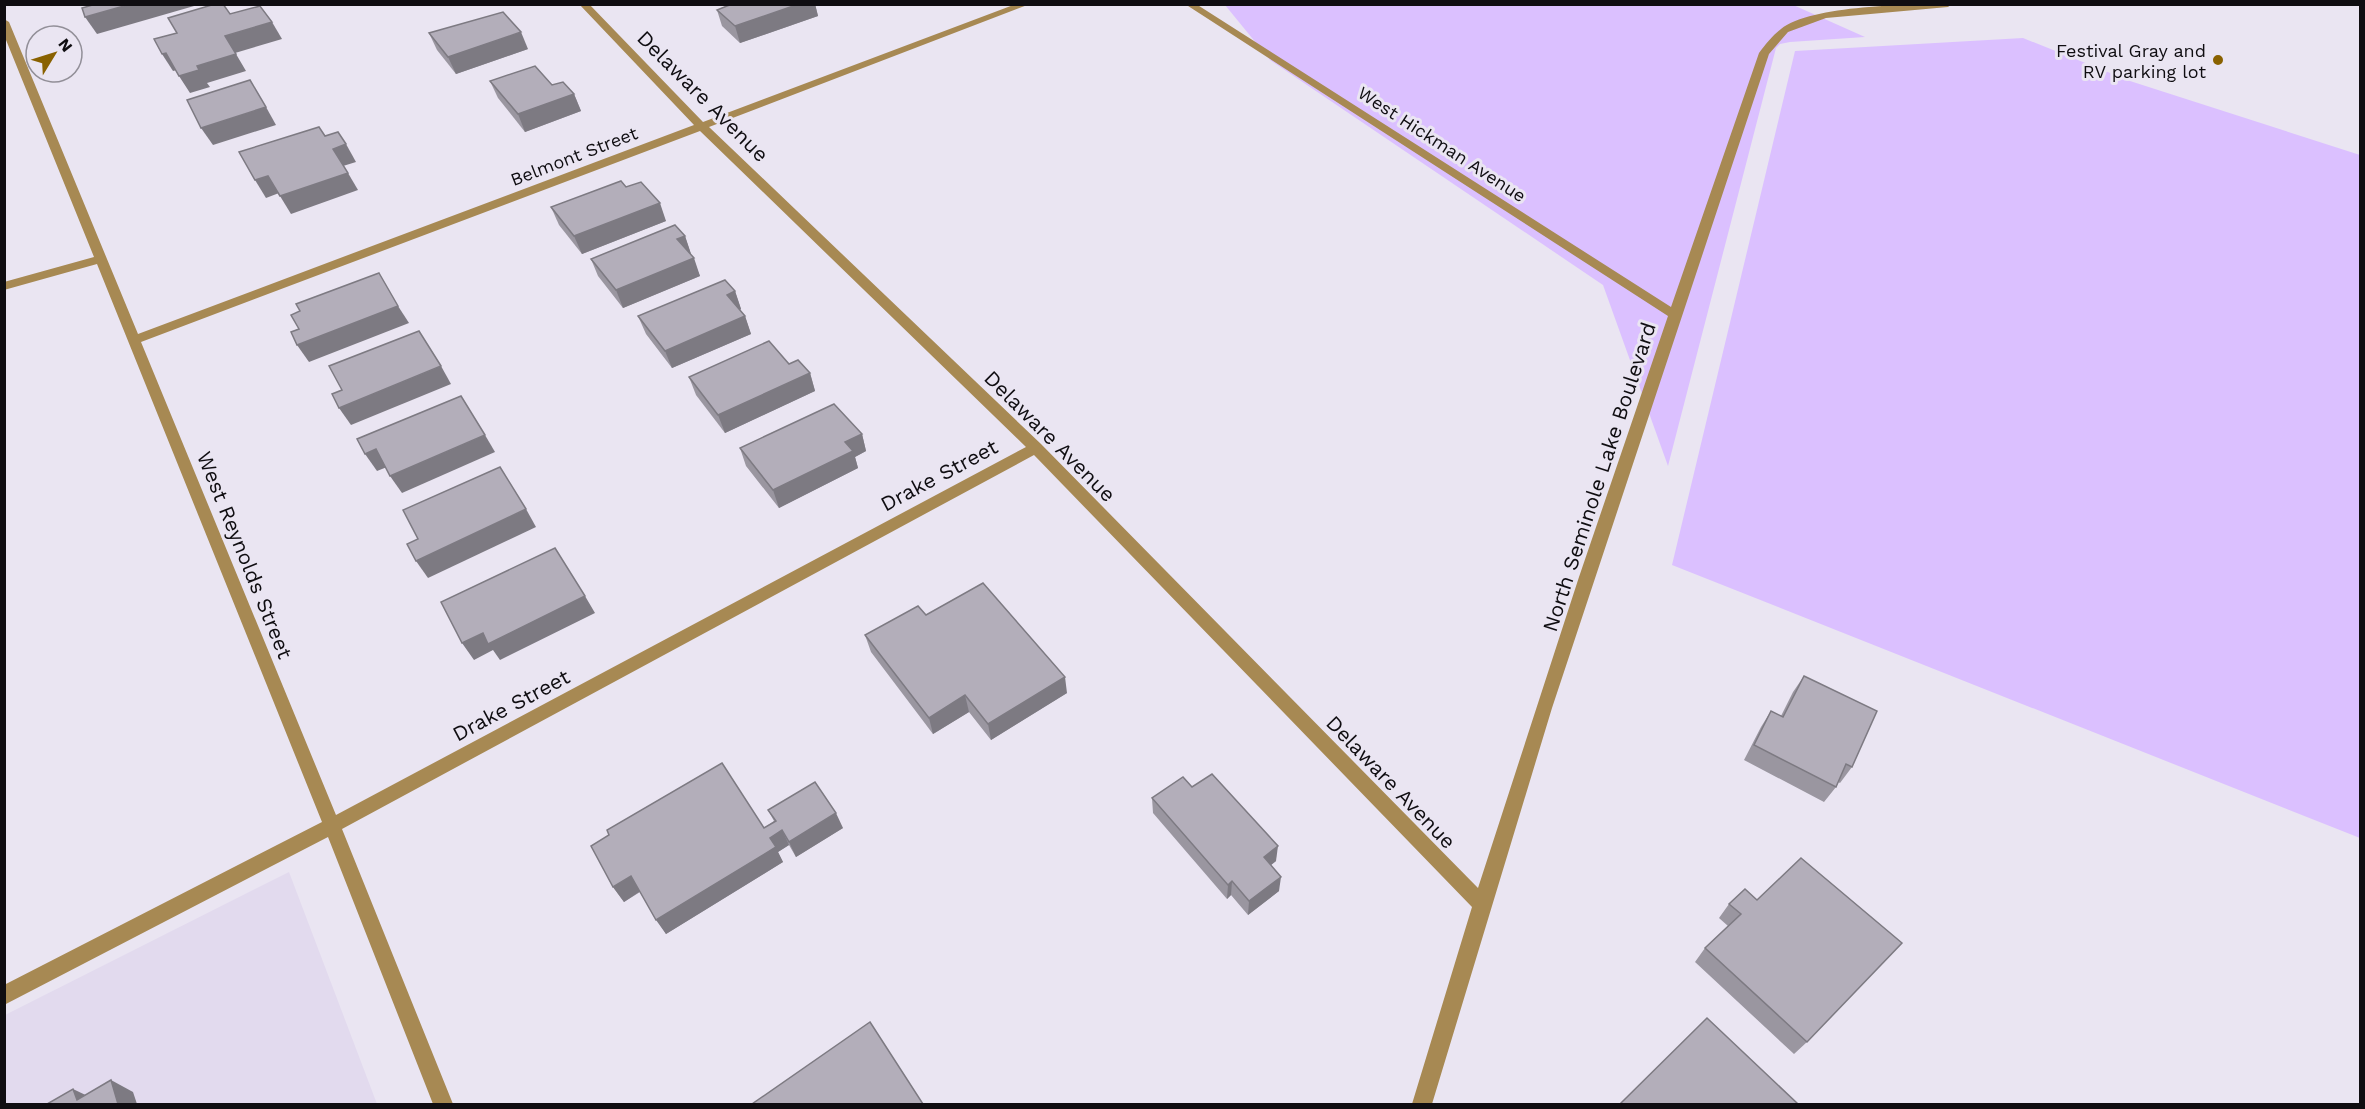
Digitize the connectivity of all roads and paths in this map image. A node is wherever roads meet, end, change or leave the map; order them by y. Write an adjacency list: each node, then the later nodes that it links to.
1 (584, 4): 6 (street, Delaware Avenue)
2 (1026, 4): 6 (street, Belmont Street)
3 (1189, 4): 9 (street, West Hickman Avenue)
4 (1948, 4): 9 (street, North Seminole Lake Boulevard)
5 (4, 22): 7 (street, West Reynolds Street)
6 (702, 127): 10 (street, Belmont Street); 11 (street, Delaware Avenue)
7 (101, 259): 8 (street); 10 (street, West Reynolds Street)
8 (4, 286)
9 (1675, 315): 13 (street, North Seminole Lake Boulevard)
10 (134, 340): 12 (street, West Reynolds Street)
11 (1036, 448): 12 (street, Drake Street); 13 (street, Delaware Avenue)
12 (332, 826): 14 (street, Drake Street); 15 (street, West Reynolds Street)
13 (1481, 903): 16 (street, North Seminole Lake Boulevard)
14 (4, 996)
15 (443, 1104)
16 (1422, 1104)

